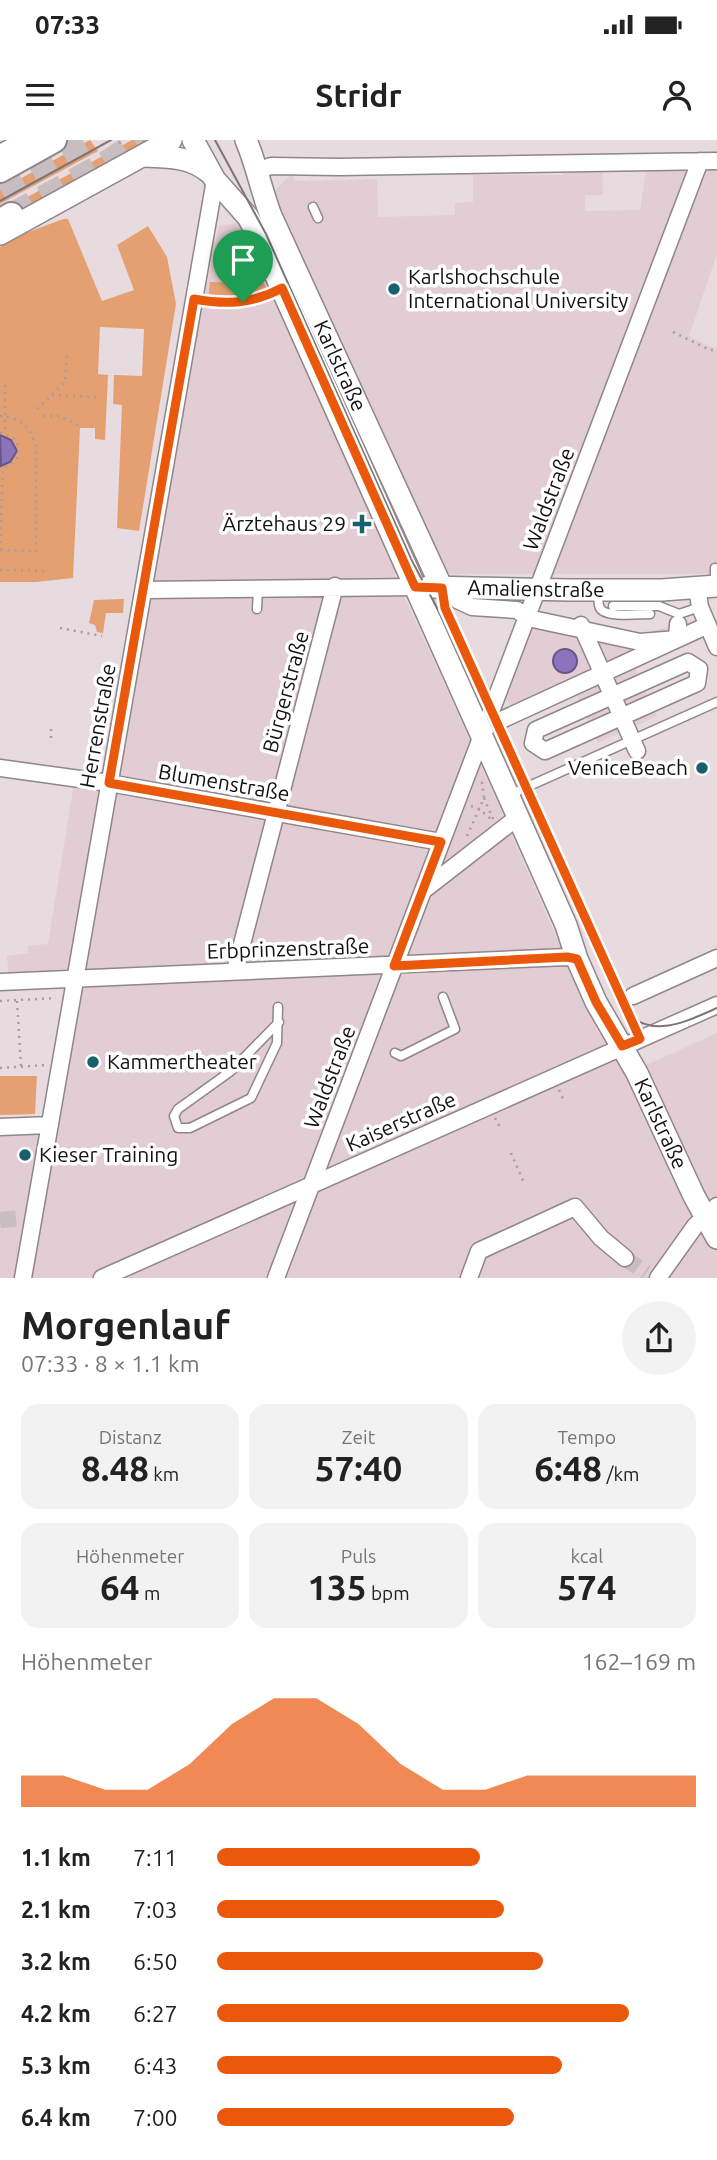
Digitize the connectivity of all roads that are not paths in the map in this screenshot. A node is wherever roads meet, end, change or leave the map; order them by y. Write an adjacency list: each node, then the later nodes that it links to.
1 (29, 140): 6 (main road)
2 (54, 140): 9 (main road)
3 (171, 140): 7 (main road)
4 (193, 140): 11 (main road, Karlstraße)
5 (246, 140): 10 (main road, Karlstraße)
6 (0, 156)
7 (143, 156): 11 (main road); 14 (main road)
8 (704, 166): 10 (street); 19 (street, Waldstraße)
9 (0, 170)
10 (258, 170): 21 (main road, Karlstraße)
11 (212, 177): 16 (main road, Karlstraße); 20 (street, Herrenstraße)
12 (313, 207): 13 (lane)
13 (318, 218)
14 (4, 224)
15 (335, 586): 16 (street, Amalienstraße); 18 (street, Amalienstraße); 38 (street, Bürgerstraße)
16 (415, 587): 21 (main road, Amalienstraße); 33 (main road, Karlstraße)
17 (709, 587): 22 (main road, Amalienstraße); 28 (street)
18 (258, 588): 20 (street, Amalienstraße); 23 (lane)
19 (538, 589): 21 (main road, Amalienstraße); 22 (main road, Amalienstraße); 25 (street, Waldstraße)
20 (144, 590): 36 (street, Herrenstraße)
21 (450, 594): 25 (street); 33 (lane)
22 (606, 598): 24 (lane)
23 (257, 609)
24 (650, 614)
25 (528, 618): 26 (street); 33 (street, Waldstraße)
26 (581, 625): 27 (street); 29 (street)
27 (678, 631): 28 (street); 29 (street)
28 (713, 637)
29 (602, 674): 30 (street); 33 (street)
30 (612, 695): 32 (street); 32 (street); 32 (street)
31 (717, 702): 34 (lane)
32 (622, 717): 34 (street)
33 (489, 723): 37 (main road, Karlstraße); 40 (street, Waldstraße)
34 (635, 745): 37 (lane)
35 (0, 768): 36 (street, Blumenstraße)
36 (109, 783): 38 (street, Blumenstraße); 46 (street, Herrenstraße)
37 (518, 791): 39 (main road, Karlstraße); 53 (lane)
38 (276, 814): 40 (street, Blumenstraße); 45 (street, Bürgerstraße)
39 (519, 817): 41 (street); 43 (main road, Karlstraße)
40 (441, 842): 41 (street, Waldstraße)
41 (422, 892): 44 (street, Waldstraße)
42 (717, 958): 48 (street)
43 (577, 959): 44 (street, Erbprinzenstraße); 53 (main road, Karlstraße)
44 (394, 966): 45 (street, Erbprinzenstraße); 57 (street, Waldstraße)
45 (235, 971): 46 (street, Erbprinzenstraße)
46 (75, 979): 47 (street, Erbprinzenstraße); 55 (street, Herrenstraße)
47 (0, 982)
48 (633, 996)
49 (443, 998): 54 (lane)
50 (717, 1005): 53 (street, Kaiserstraße)
51 (278, 1007): 52 (lane)
52 (279, 1022): 52 (lane)
53 (631, 1043): 57 (street, Kaiserstraße); 58 (main road, Karlstraße)
54 (395, 1054)
55 (50, 1125): 56 (street); 62 (street, Herrenstraße)
56 (0, 1127)
57 (312, 1185): 63 (street, Kaiserstraße); 64 (street, Waldstraße)
58 (711, 1212): 59 (main road, Karlstraße); 61 (street)
59 (717, 1238)
60 (625, 1258): 65 (street)
61 (653, 1276)
62 (23, 1278)
63 (102, 1278)
64 (276, 1278)
65 (469, 1278)

